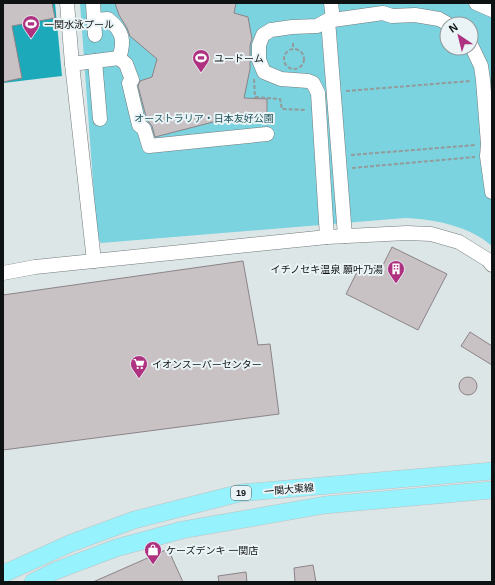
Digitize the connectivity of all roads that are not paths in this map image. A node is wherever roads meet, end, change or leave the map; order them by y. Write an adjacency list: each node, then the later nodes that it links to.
1 (67, 3): 12 (street)
2 (93, 3): 7 (street)
3 (331, 3): 6 (street)
4 (476, 3): 5 (street)
5 (492, 10)
6 (439, 19)
7 (94, 20): 8 (street); 10 (street)
8 (95, 35)
9 (476, 56): 15 (street)
10 (120, 58): 11 (street); 14 (street)
11 (95, 61): 12 (street); 13 (street)
12 (72, 64): 18 (street)
13 (100, 119)
14 (267, 134)
15 (492, 192)
16 (345, 236): 17 (street); 17 (street); 19 (street)
17 (326, 237): 18 (street)
18 (94, 261): 20 (street)
19 (492, 265)
20 (3, 273)
21 (492, 471): 23 (main road, 一関大東線 / 19)
22 (492, 490): 24 (main road, 一関大東線)
23 (3, 574)
24 (33, 582)

